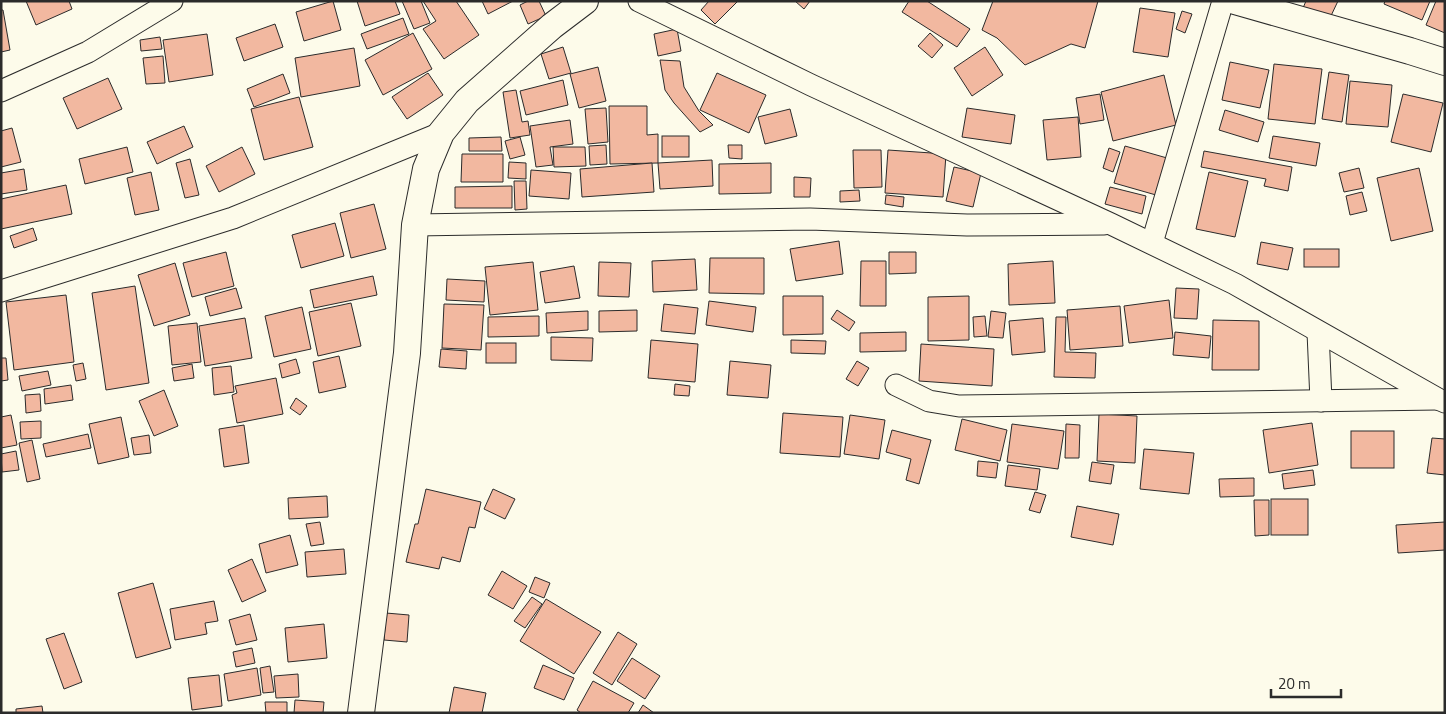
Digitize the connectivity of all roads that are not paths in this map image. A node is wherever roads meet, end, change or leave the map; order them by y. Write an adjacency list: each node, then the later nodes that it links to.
1 (172, 1): 7 (street)
2 (586, 1): 8 (street)
3 (639, 1): 9 (street)
4 (1223, 1): 11 (street)
5 (1235, 1): 6 (street)
6 (1445, 62)
7 (1, 91)
8 (441, 133): 10 (street); 12 (street)
9 (1111, 224): 10 (street); 11 (street)
10 (415, 225): 17 (street)
11 (1152, 243): 13 (street)
12 (1, 291)
13 (1318, 332): 15 (street); 16 (street)
14 (896, 385): 16 (street)
15 (1441, 400): 16 (street)
16 (1321, 401)
17 (361, 713)

